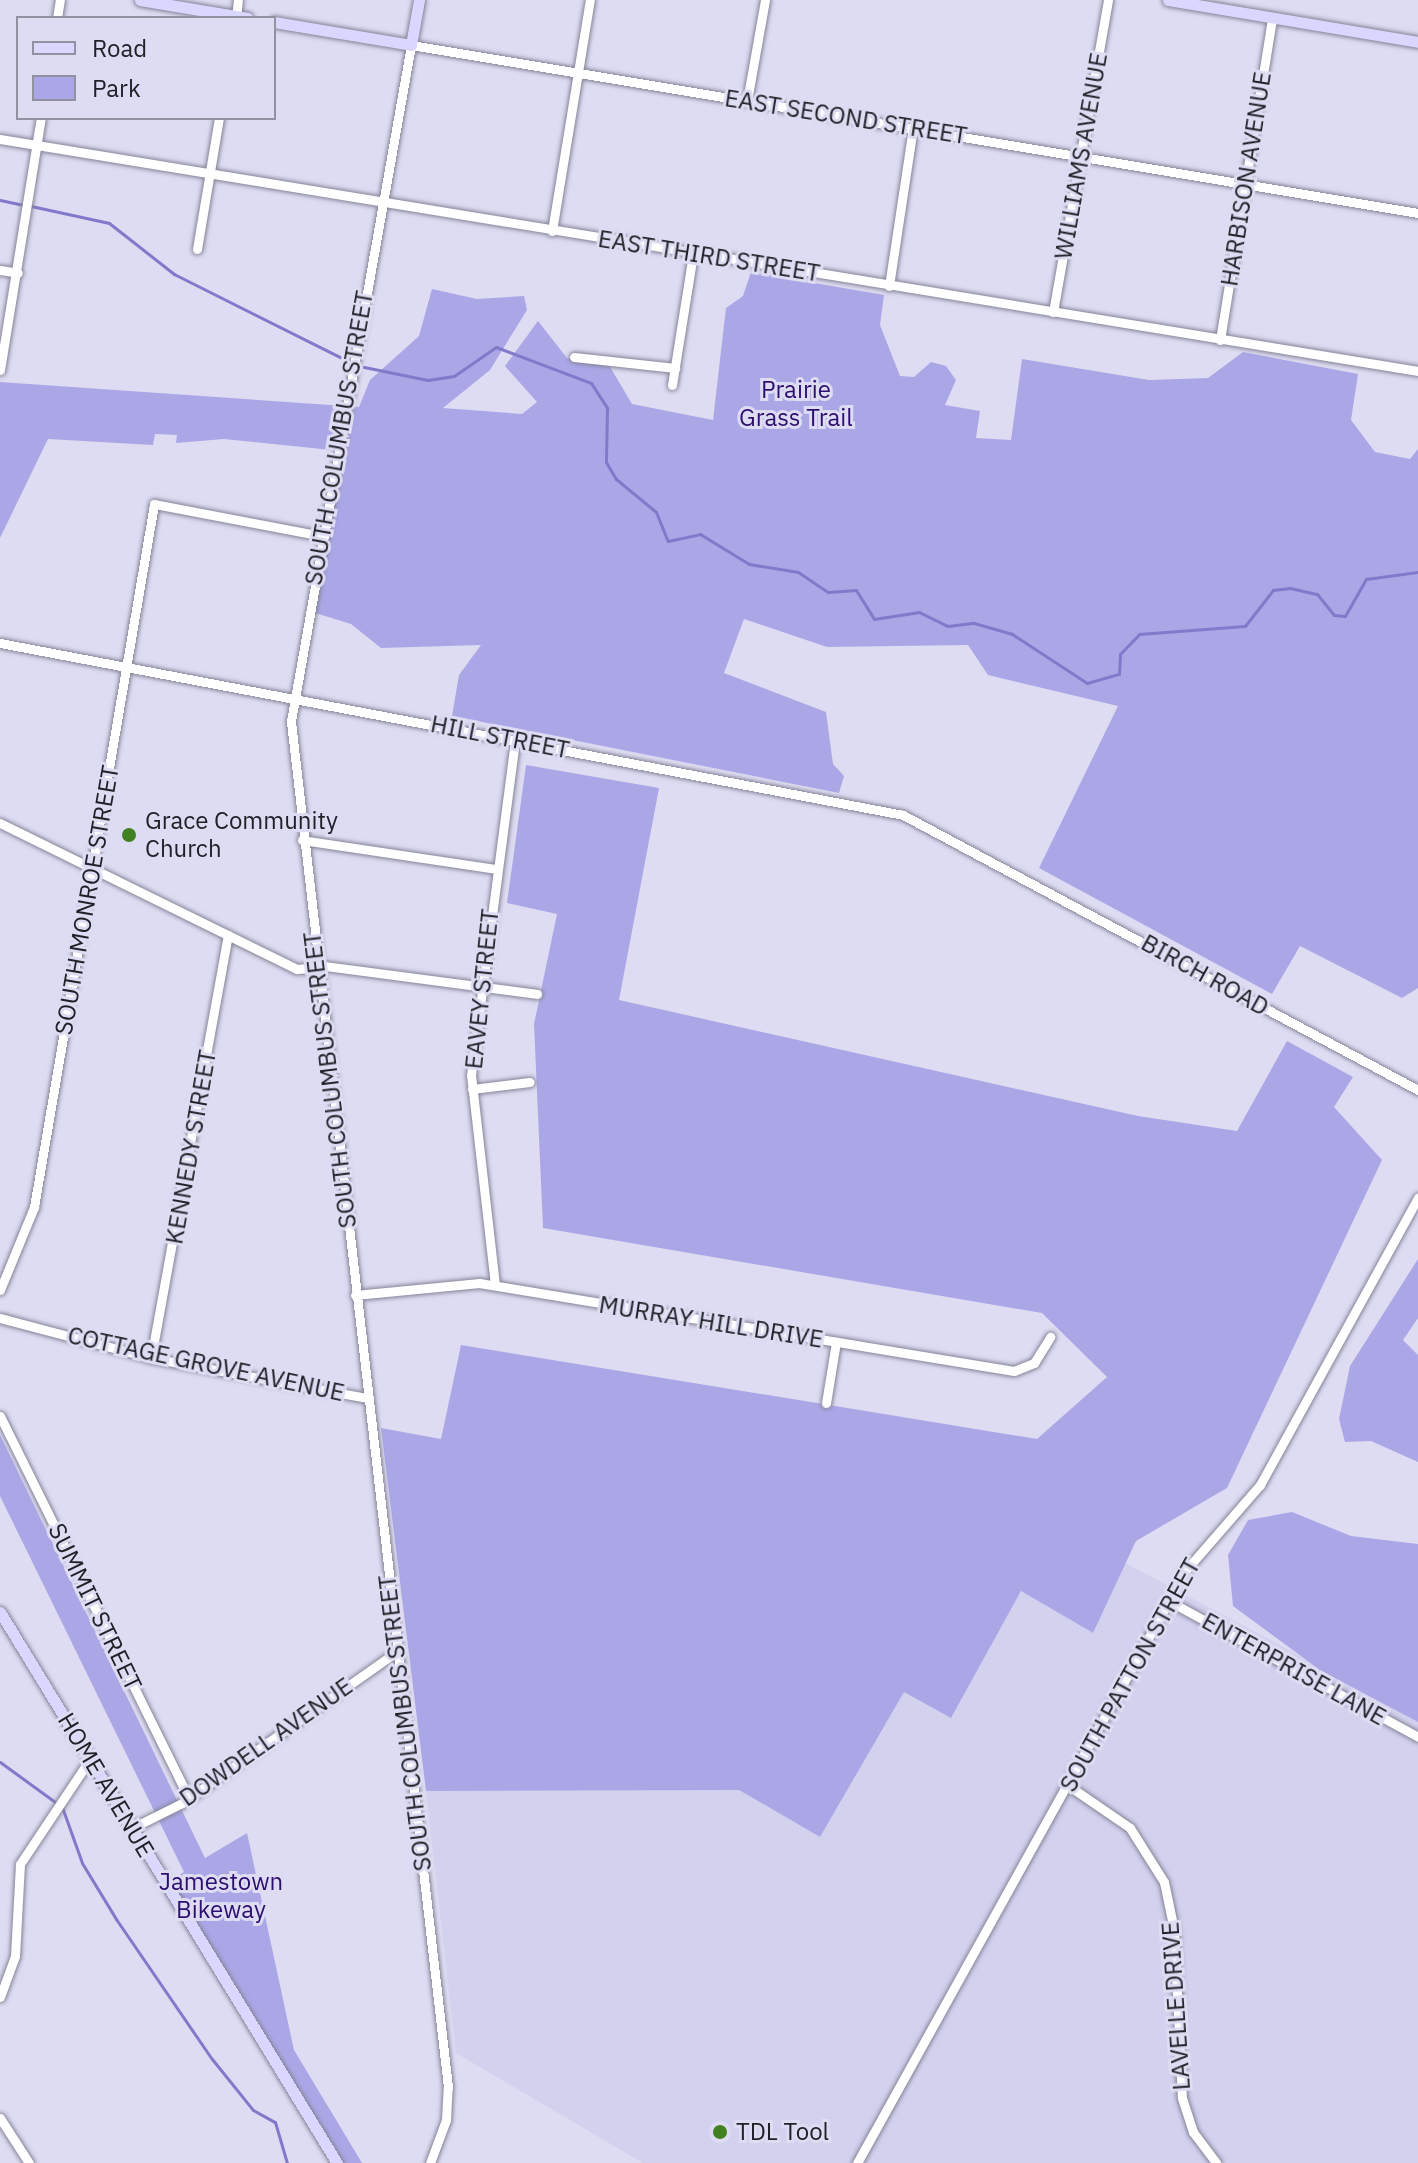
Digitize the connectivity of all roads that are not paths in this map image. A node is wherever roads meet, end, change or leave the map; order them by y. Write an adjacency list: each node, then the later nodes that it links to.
1 (140, 0): 7 (main road)
2 (419, 0): 11 (main road, SOUTH COLUMBUS STREET)
3 (590, 0): 12 (street)
4 (765, 0): 13 (street)
5 (1108, 0): 19 (street, WILLIAMS AVENUE)
6 (1168, 0): 8 (main road)
7 (234, 16)
8 (1272, 18): 10 (main road); 21 (street, HARBISON AVENUE)
9 (276, 22): 11 (main road, EAST SECOND STREET)
10 (1418, 42)
11 (411, 45): 12 (street, EAST SECOND STREET); 22 (street, SOUTH COLUMBUS STREET)
12 (579, 73): 13 (street, EAST SECOND STREET); 24 (street)
13 (747, 101): 16 (street, EAST SECOND STREET)
14 (41, 120): 18 (street)
15 (219, 120): 20 (street)
16 (913, 128): 19 (street, EAST SECOND STREET); 29 (street)
17 (0, 139): 18 (street, EAST THIRD STREET)
18 (37, 145): 20 (street, EAST THIRD STREET); 28 (street)
19 (1082, 157): 21 (street, EAST SECOND STREET); 30 (street, WILLIAMS AVENUE)
20 (210, 174): 22 (street, EAST THIRD STREET); 25 (street)
21 (1244, 184): 23 (street, EAST SECOND STREET); 31 (street, HARBISON AVENUE)
22 (382, 203): 24 (street, EAST THIRD STREET); 37 (street, SOUTH COLUMBUS STREET)
23 (1418, 213)
24 (552, 231): 26 (street, EAST THIRD STREET)
25 (197, 249)
26 (693, 254): 29 (street, EAST THIRD STREET); 33 (street)
27 (0, 270): 28 (street)
28 (18, 273): 34 (street)
29 (889, 286): 30 (street, EAST THIRD STREET)
30 (1053, 312): 31 (street, EAST THIRD STREET)
31 (1220, 340): 35 (street, EAST THIRD STREET)
32 (574, 357): 33 (street)
33 (675, 368): 36 (street)
34 (0, 370)
35 (1418, 371)
36 (672, 385)
37 (321, 536): 39 (street, SOUTH MONROE STREET); 40 (street, SOUTH COLUMBUS STREET)
38 (0, 643): 39 (street, HILL STREET)
39 (126, 667): 40 (street, HILL STREET); 45 (street, SOUTH MONROE STREET)
40 (292, 698): 41 (street, HILL STREET); 43 (street, SOUTH COLUMBUS STREET)
41 (515, 740): 44 (street, HILL STREET); 46 (street, EAVEY STREET)
42 (0, 823): 45 (street)
43 (302, 840): 46 (street); 48 (street, SOUTH COLUMBUS STREET)
44 (992, 860): 53 (street, BIRCH ROAD)
45 (92, 869): 47 (street); 56 (street, SOUTH MONROE STREET)
46 (496, 869): 49 (street, EAVEY STREET)
47 (228, 935): 48 (street); 61 (street, KENNEDY STREET)
48 (317, 966): 49 (street); 57 (street, SOUTH COLUMBUS STREET)
49 (483, 989): 50 (street); 52 (street, EAVEY STREET)
50 (537, 994)
51 (530, 1082): 52 (street)
52 (472, 1089): 55 (street, EAVEY STREET)
53 (1418, 1090)
54 (1418, 1198): 65 (street, SOUTH PATTON STREET)
55 (495, 1285): 57 (street, MURRAY HILL DRIVE); 60 (street, MURRAY HILL DRIVE)
56 (0, 1290)
57 (355, 1295): 62 (street, SOUTH COLUMBUS STREET)
58 (0, 1318): 61 (street, COTTAGE GROVE AVENUE)
59 (1050, 1337): 60 (street, MURRAY HILL DRIVE)
60 (836, 1342): 63 (street)
61 (151, 1358): 62 (street, COTTAGE GROVE AVENUE)
62 (367, 1398): 67 (street, SOUTH COLUMBUS STREET)
63 (826, 1403)
64 (0, 1416): 71 (street, SUMMIT STREET)
65 (1169, 1601): 68 (street, ENTERPRISE LANE); 70 (street, SOUTH PATTON STREET)
66 (0, 1612): 69 (main road, HOME AVENUE)
67 (396, 1652): 71 (street, DOWDELL AVENUE); 77 (street, SOUTH COLUMBUS STREET)
68 (1418, 1737)
69 (90, 1759): 72 (main road, HOME AVENUE); 73 (street)
70 (1069, 1786): 78 (street, SOUTH PATTON STREET); 79 (street, LAVELLE DRIVE)
71 (189, 1798): 72 (street, DOWDELL AVENUE)
72 (132, 1828): 76 (main road, HOME AVENUE)
73 (0, 1997)
74 (0, 2118): 75 (street)
75 (29, 2163)
76 (337, 2163)
77 (430, 2163)
78 (857, 2163)
79 (1216, 2163)

